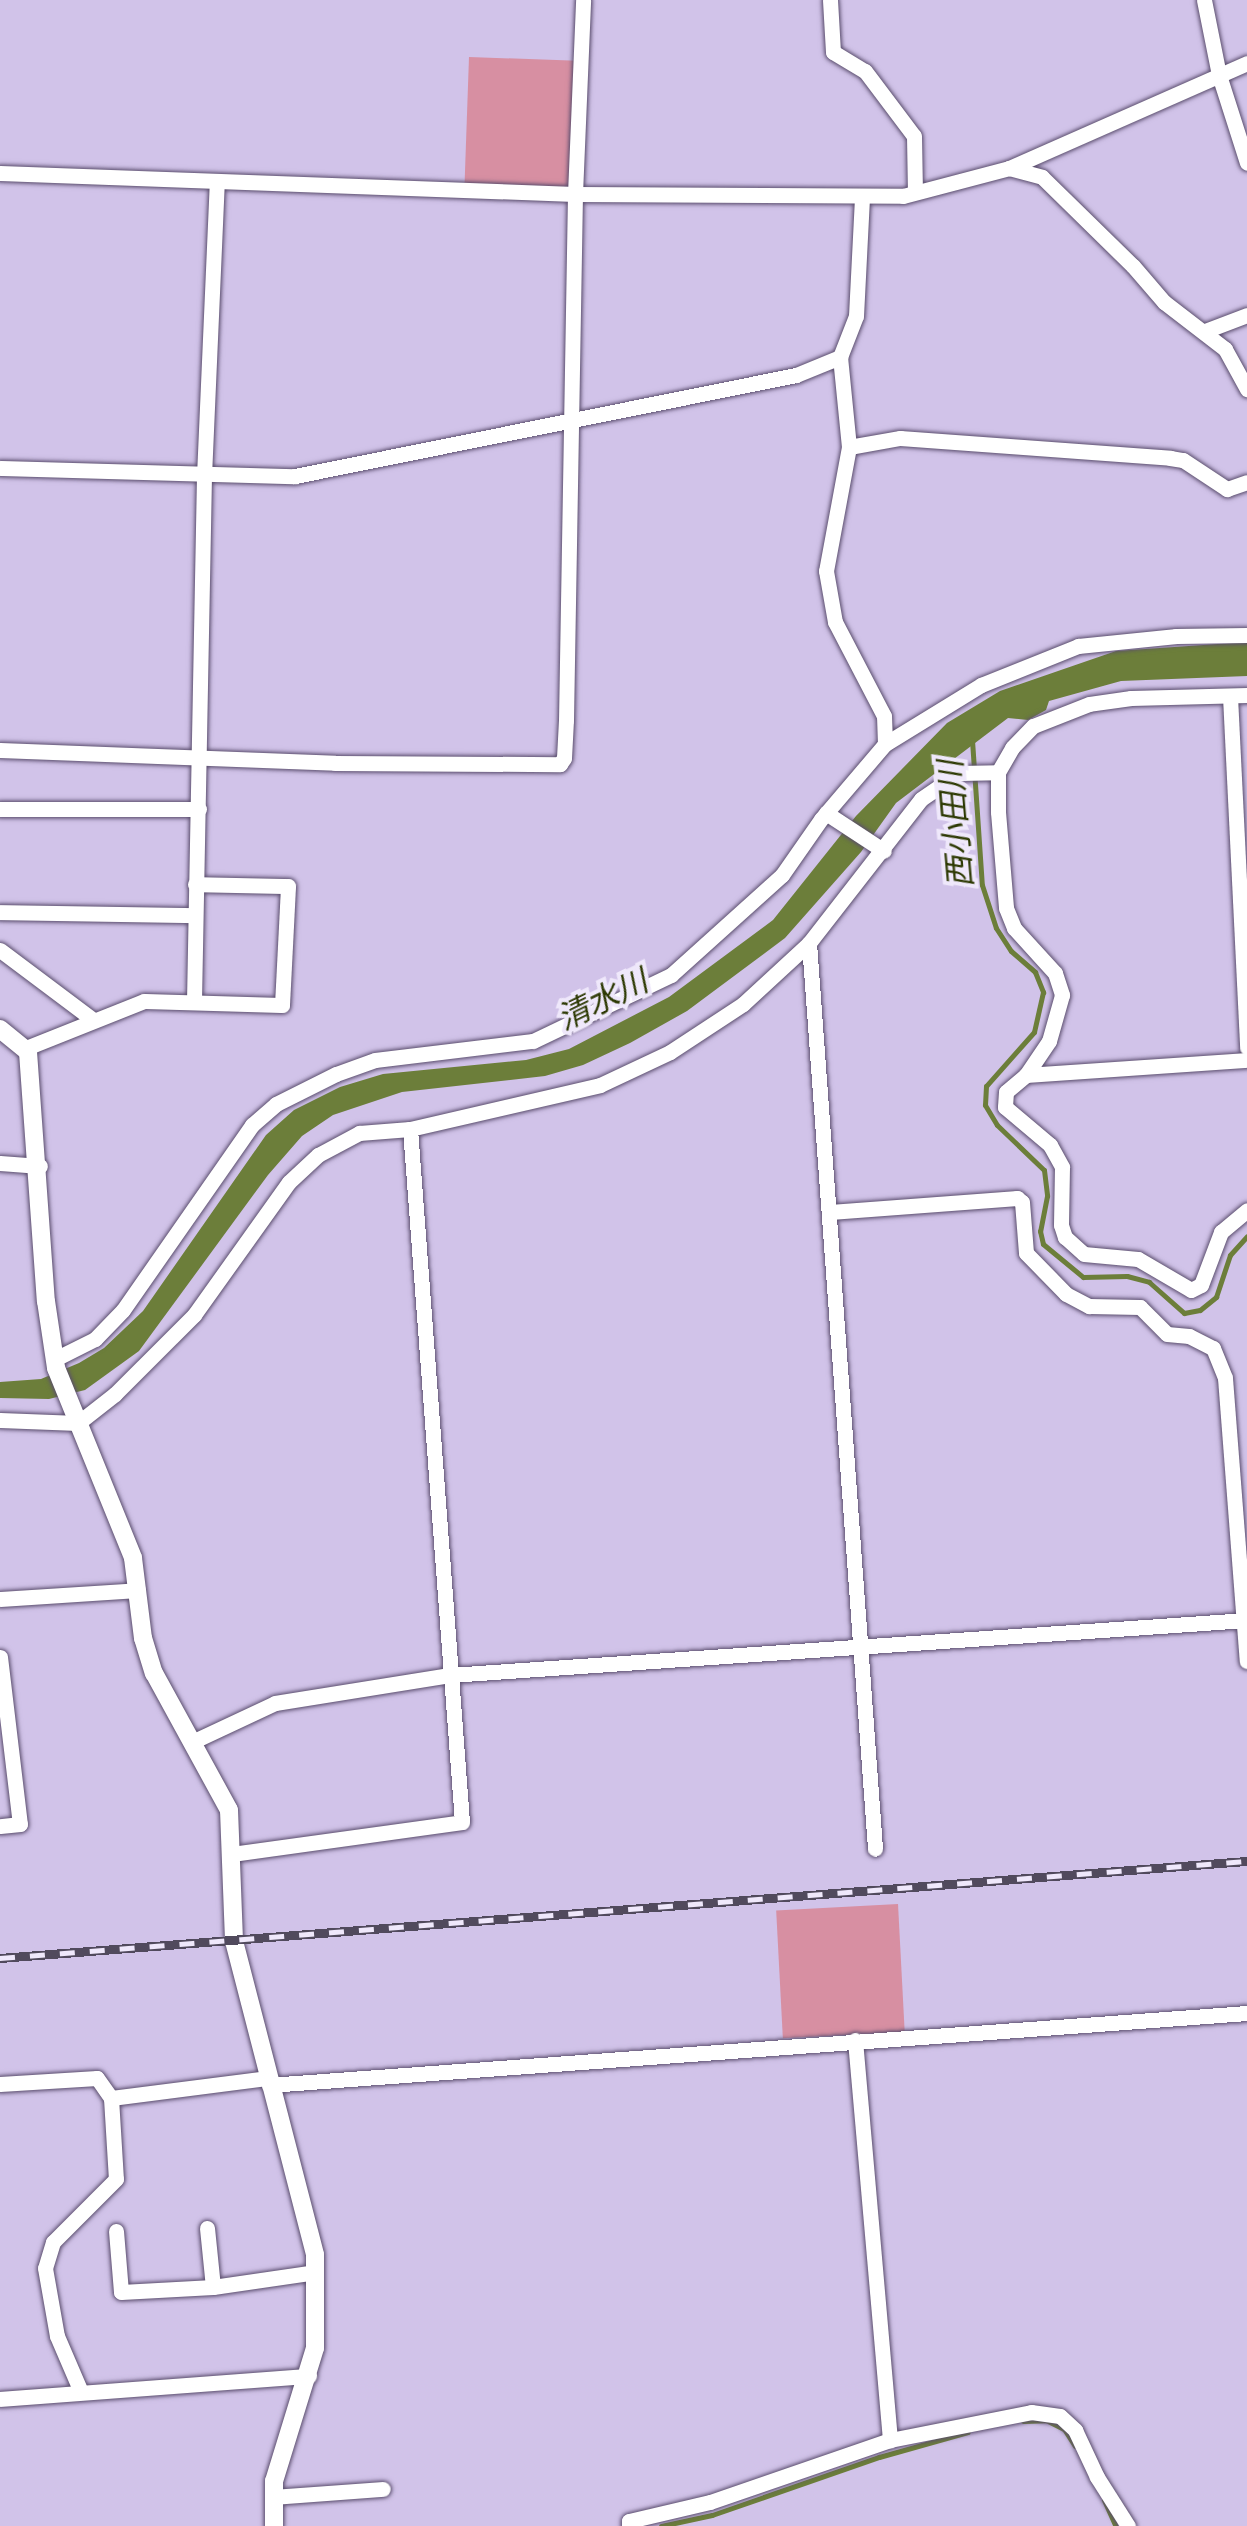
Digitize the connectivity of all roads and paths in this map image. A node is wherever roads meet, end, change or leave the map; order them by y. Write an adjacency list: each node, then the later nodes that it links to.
1 (583, 0): 11 (street)
2 (830, 0): 10 (street)
3 (1204, 0): 5 (street)
4 (1247, 62): 5 (street)
5 (1219, 75): 6 (street); 7 (street)
6 (1247, 163)
7 (1009, 168): 10 (street); 14 (street)
8 (0, 174): 9 (street)
9 (217, 184): 11 (street); 20 (street)
10 (915, 192): 12 (street)
11 (575, 194): 12 (street); 17 (street)
12 (862, 198): 15 (street)
13 (1247, 316): 14 (street)
14 (1205, 331): 16 (street)
15 (840, 357): 17 (street); 18 (street)
16 (1247, 389)
17 (572, 417): 20 (street); 26 (street)
18 (849, 448): 21 (street); 24 (street)
19 (0, 468): 20 (street)
20 (204, 476): 26 (street)
21 (1247, 482)
22 (1247, 635): 24 (street)
23 (1238, 696): 27 (street); 41 (street)
24 (885, 744): 30 (street)
25 (0, 750): 26 (street)
26 (202, 760): 29 (street)
27 (998, 772): 31 (street); 43 (street)
28 (0, 809): 29 (street)
29 (199, 809): 32 (street)
30 (826, 814): 31 (street); 49 (street)
31 (884, 851): 35 (street)
32 (195, 884): 34 (street); 37 (street)
33 (0, 912): 34 (street)
34 (192, 914): 37 (street)
35 (809, 942): 44 (street); 48 (street)
36 (0, 950): 38 (street)
37 (194, 1001): 38 (street)
38 (92, 1019): 40 (street)
39 (0, 1029): 40 (street)
40 (26, 1048): 46 (street)
41 (1247, 1048)
42 (1247, 1060): 43 (street)
43 (1026, 1075): 47 (street)
44 (410, 1128): 50 (street); 58 (street)
45 (0, 1163): 46 (street)
46 (40, 1166): 49 (street)
47 (1247, 1210)
48 (830, 1212): 54 (street); 55 (street)
49 (55, 1364): 50 (street)
50 (75, 1416): 51 (street); 52 (street)
51 (0, 1420)
52 (138, 1590): 53 (street); 59 (street)
53 (0, 1598)
54 (1245, 1621): 55 (street); 57 (street)
55 (862, 1646): 58 (street); 61 (street)
56 (0, 1657): 60 (street)
57 (1247, 1661)
58 (450, 1675): 59 (street); 62 (street)
59 (194, 1741): 62 (street)
60 (0, 1826)
61 (875, 1848)
62 (232, 1854): 65 (street)
63 (1247, 2012): 64 (street)
64 (854, 2040): 65 (street); 75 (street)
65 (268, 2082): 67 (street); 70 (street)
66 (0, 2084): 67 (street)
67 (110, 2098): 73 (street)
68 (207, 2228): 71 (street)
69 (116, 2231): 71 (street)
70 (316, 2272): 71 (street); 72 (street)
71 (213, 2287)
72 (309, 2376): 73 (street); 77 (street)
73 (81, 2392): 74 (street)
74 (0, 2399)
75 (890, 2440): 78 (street); 80 (street)
76 (383, 2489): 77 (street)
77 (273, 2497): 79 (street)
78 (629, 2524)
79 (274, 2526)
80 (1128, 2526)

